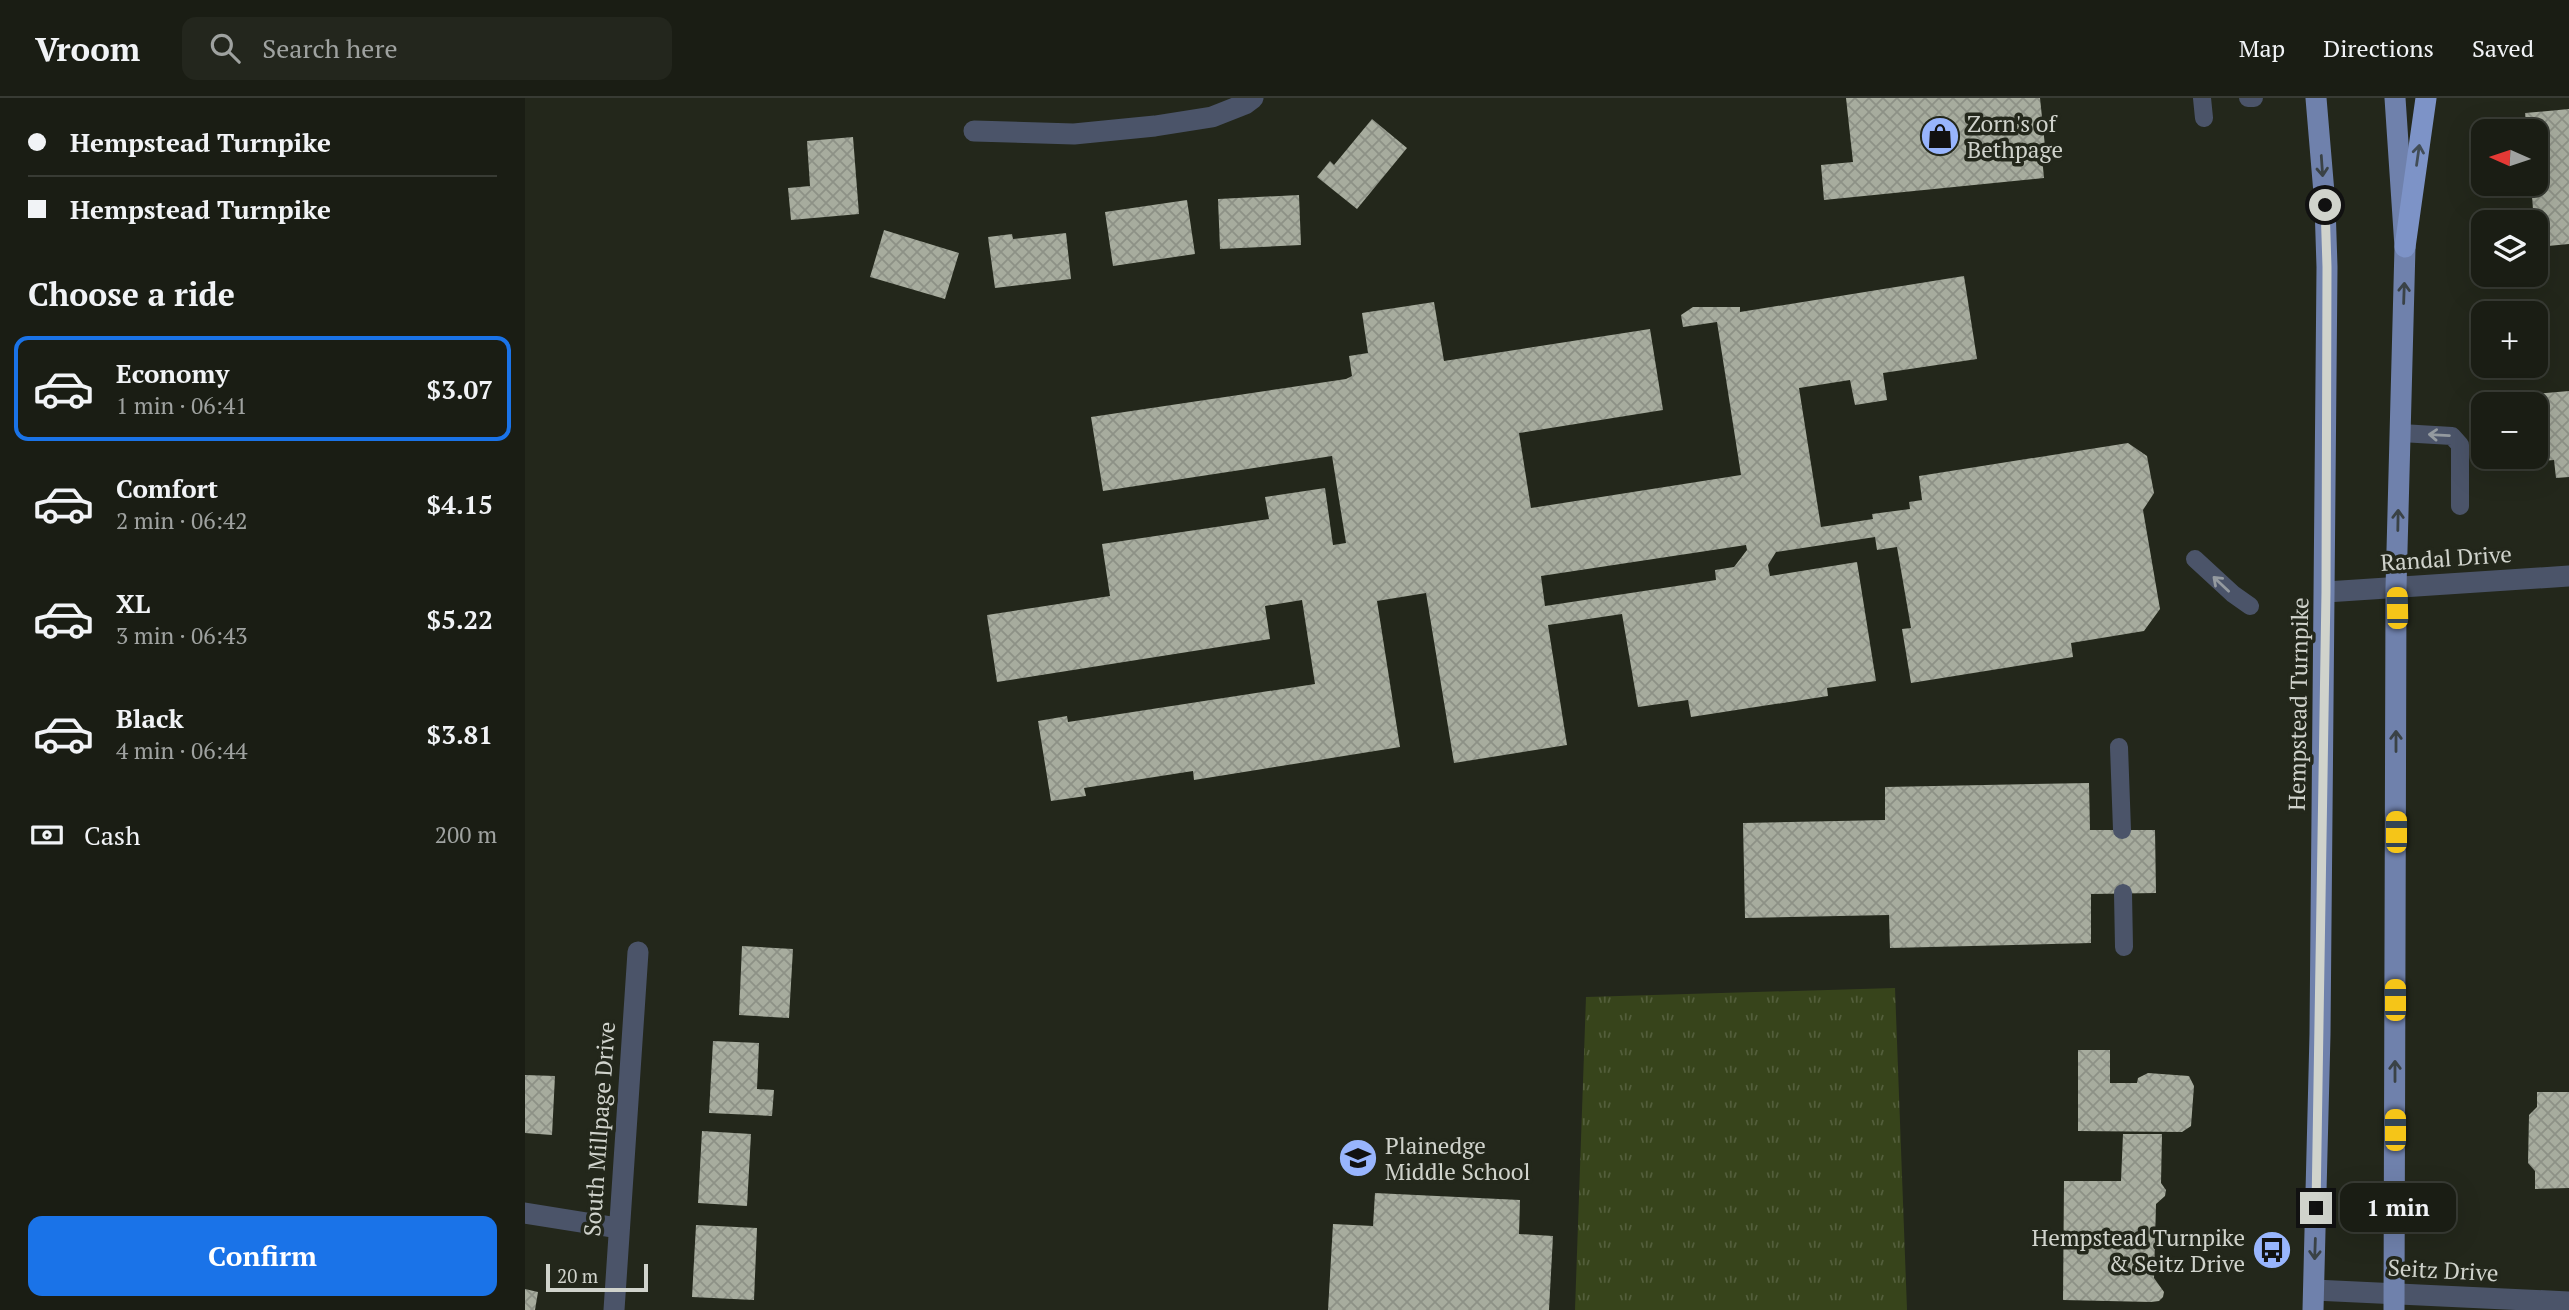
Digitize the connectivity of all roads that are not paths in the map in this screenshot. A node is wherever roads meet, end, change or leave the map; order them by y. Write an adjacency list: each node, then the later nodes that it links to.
1 (1253, 98): 9 (street)
2 (2202, 98): 8 (lane)
3 (2248, 98): 4 (lane)
4 (2254, 98)
5 (2316, 98): 16 (main road, Hempstead Turnpike, one-way to 16)
6 (2395, 98): 10 (main road)
7 (2426, 98): 10 (highway, one-way to 7)
8 (2204, 118)
9 (974, 131)
10 (2405, 247): 11 (main road, one-way to 10)
11 (2401, 433): 12 (lane, one-way to 11); 15 (main road, one-way to 11)
12 (2460, 506)
13 (2195, 559): 17 (lane, one-way to 13)
14 (2569, 576): 15 (street, Randal Drive)
15 (2396, 588): 16 (street, Randal Drive); 26 (main road, one-way to 15)
16 (2326, 592): 25 (main road, Hempstead Turnpike, one-way to 25)
17 (2250, 606)
18 (2119, 747): 19 (lane)
19 (2122, 830)
20 (2123, 893): 21 (lane)
21 (2124, 947)
22 (638, 951): 24 (street, South Millpage Drive)
23 (525, 1213): 24 (street)
24 (618, 1228): 28 (street, South Millpage Drive)
25 (2314, 1300): 26 (street, Seitz Drive)
26 (2394, 1302): 27 (street, Seitz Drive)
27 (2569, 1302)
28 (614, 1310)

